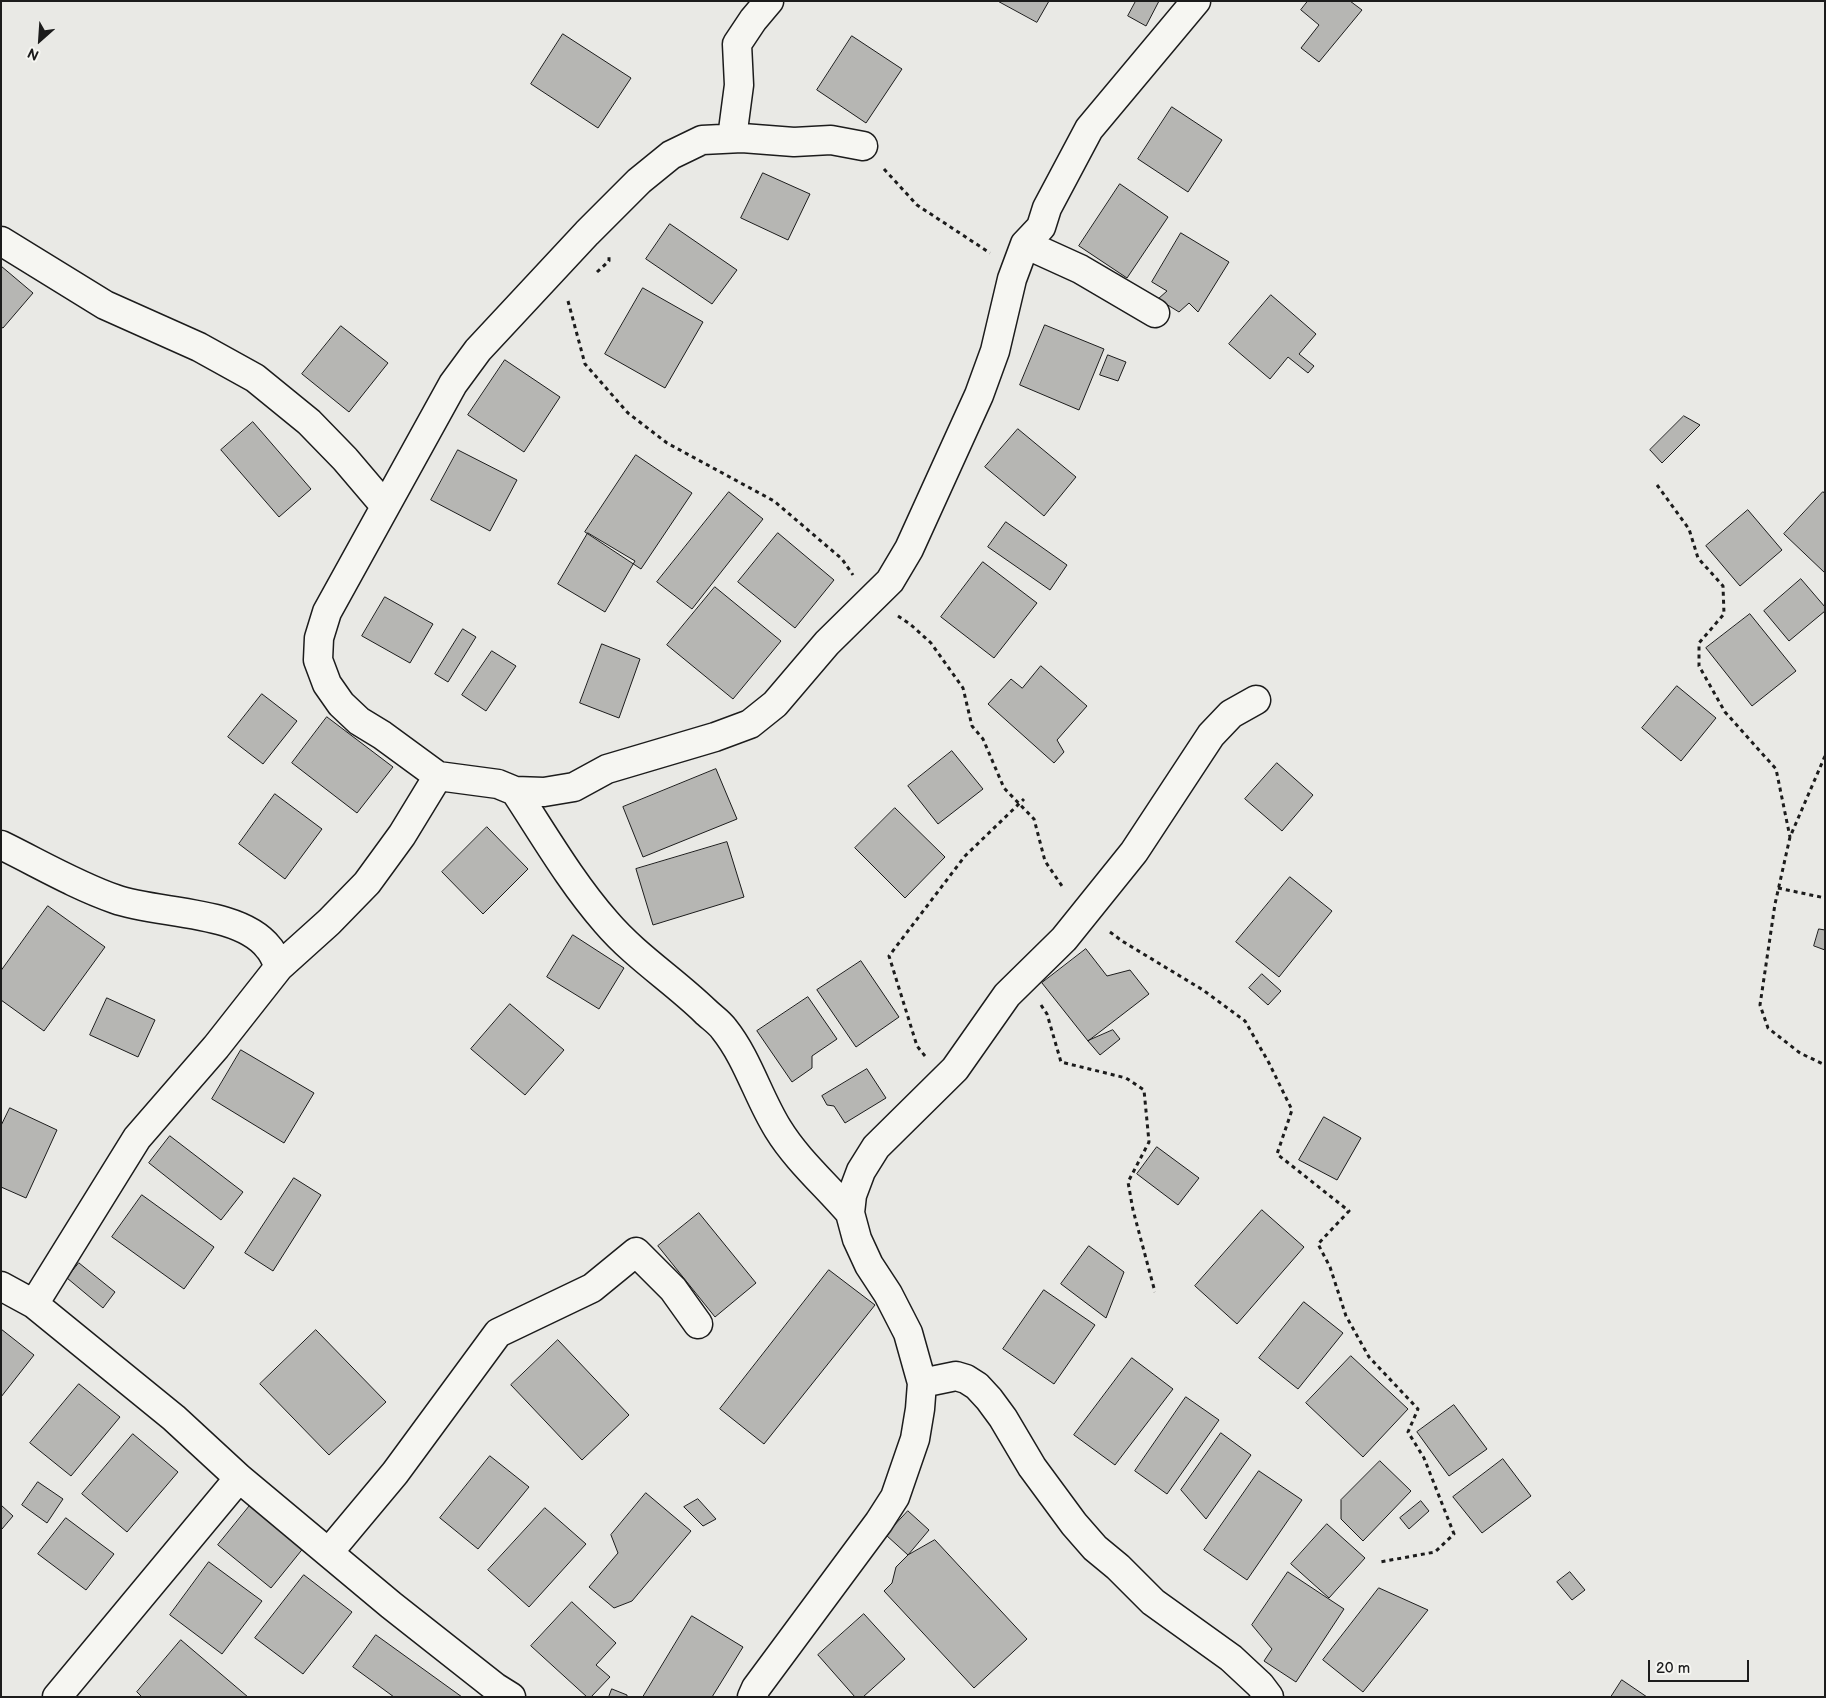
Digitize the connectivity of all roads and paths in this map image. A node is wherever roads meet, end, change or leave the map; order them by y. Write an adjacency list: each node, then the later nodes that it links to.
1 (769, 1): 3 (street)
2 (1196, 1): 7 (street)
3 (732, 138): 4 (street); 5 (street)
4 (863, 146): 7 (path)
5 (607, 212): 8 (path); 12 (street)
6 (1, 241): 12 (street)
7 (1021, 256): 10 (street); 13 (street)
8 (595, 274)
9 (574, 295): 13 (path)
10 (1155, 313)
11 (1657, 484): 20 (path)
12 (385, 506): 16 (street)
13 (871, 599): 17 (street); 19 (path)
14 (1256, 700): 24 (street)
15 (1825, 756): 20 (path)
16 (438, 776): 17 (street); 27 (street)
17 (516, 791): 30 (street)
18 (1024, 799): 19 (path)
19 (1019, 804): 25 (path); 29 (path)
20 (1790, 837): 22 (path)
21 (1, 845): 27 (street)
22 (1778, 888): 23 (path); 28 (path)
23 (1825, 898)
24 (1085, 913): 25 (street); 38 (path)
25 (1064, 939): 26 (street)
26 (1038, 965): 29 (street); 32 (path)
27 (279, 966): 33 (street)
28 (1825, 1065)
29 (945, 1079): 30 (street)
30 (850, 1213): 35 (street)
31 (1, 1286): 33 (street)
32 (1155, 1292)
33 (34, 1304): 36 (street)
34 (698, 1324): 37 (street)
35 (922, 1382): 41 (street); 42 (street)
36 (239, 1478): 37 (street); 39 (street)
37 (329, 1552): 40 (street)
38 (1380, 1562)
39 (56, 1697)
40 (511, 1697)
41 (752, 1697)
42 (1269, 1697)

